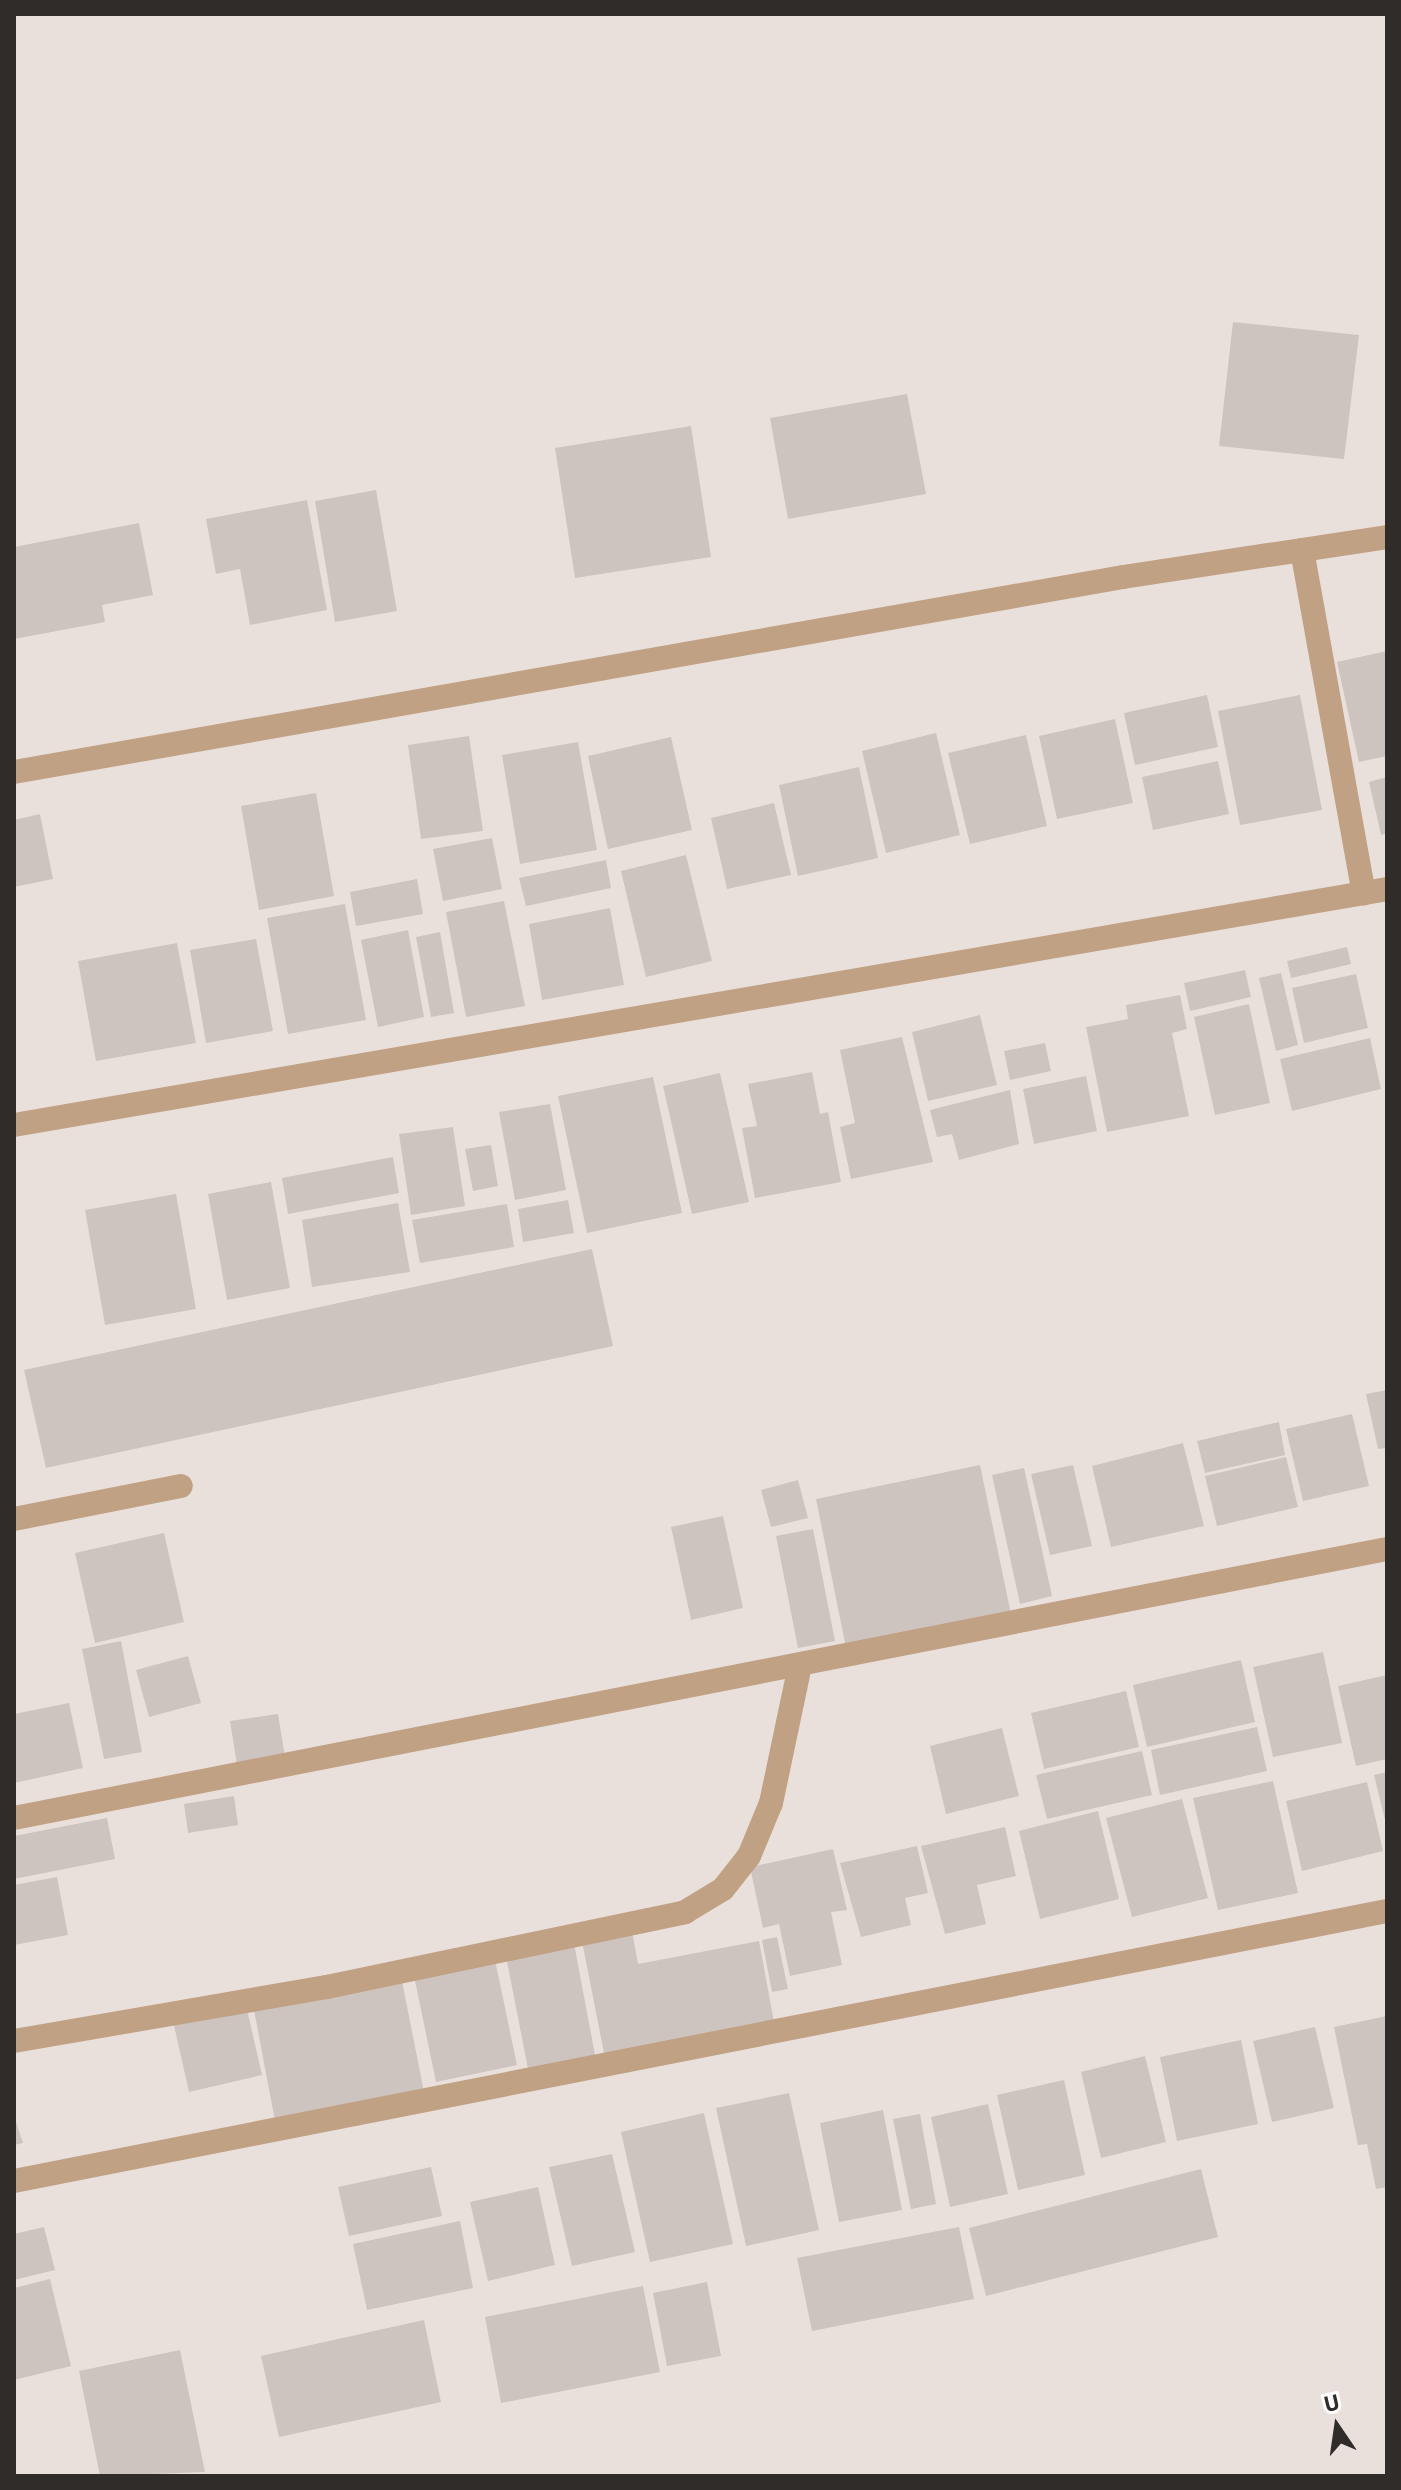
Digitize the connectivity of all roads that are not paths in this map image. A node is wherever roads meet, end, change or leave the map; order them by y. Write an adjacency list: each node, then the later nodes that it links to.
1 (1387, 537): 2 (street)
2 (1302, 550): 3 (street); 4 (street)
3 (14, 772)
4 (1375, 891): 5 (street)
5 (14, 1125)
6 (181, 1486): 7 (street)
7 (14, 1519)
8 (1387, 1549): 9 (street)
9 (800, 1665): 10 (street); 12 (street)
10 (14, 1818)
11 (1387, 1911): 13 (street)
12 (14, 2041)
13 (14, 2181)

